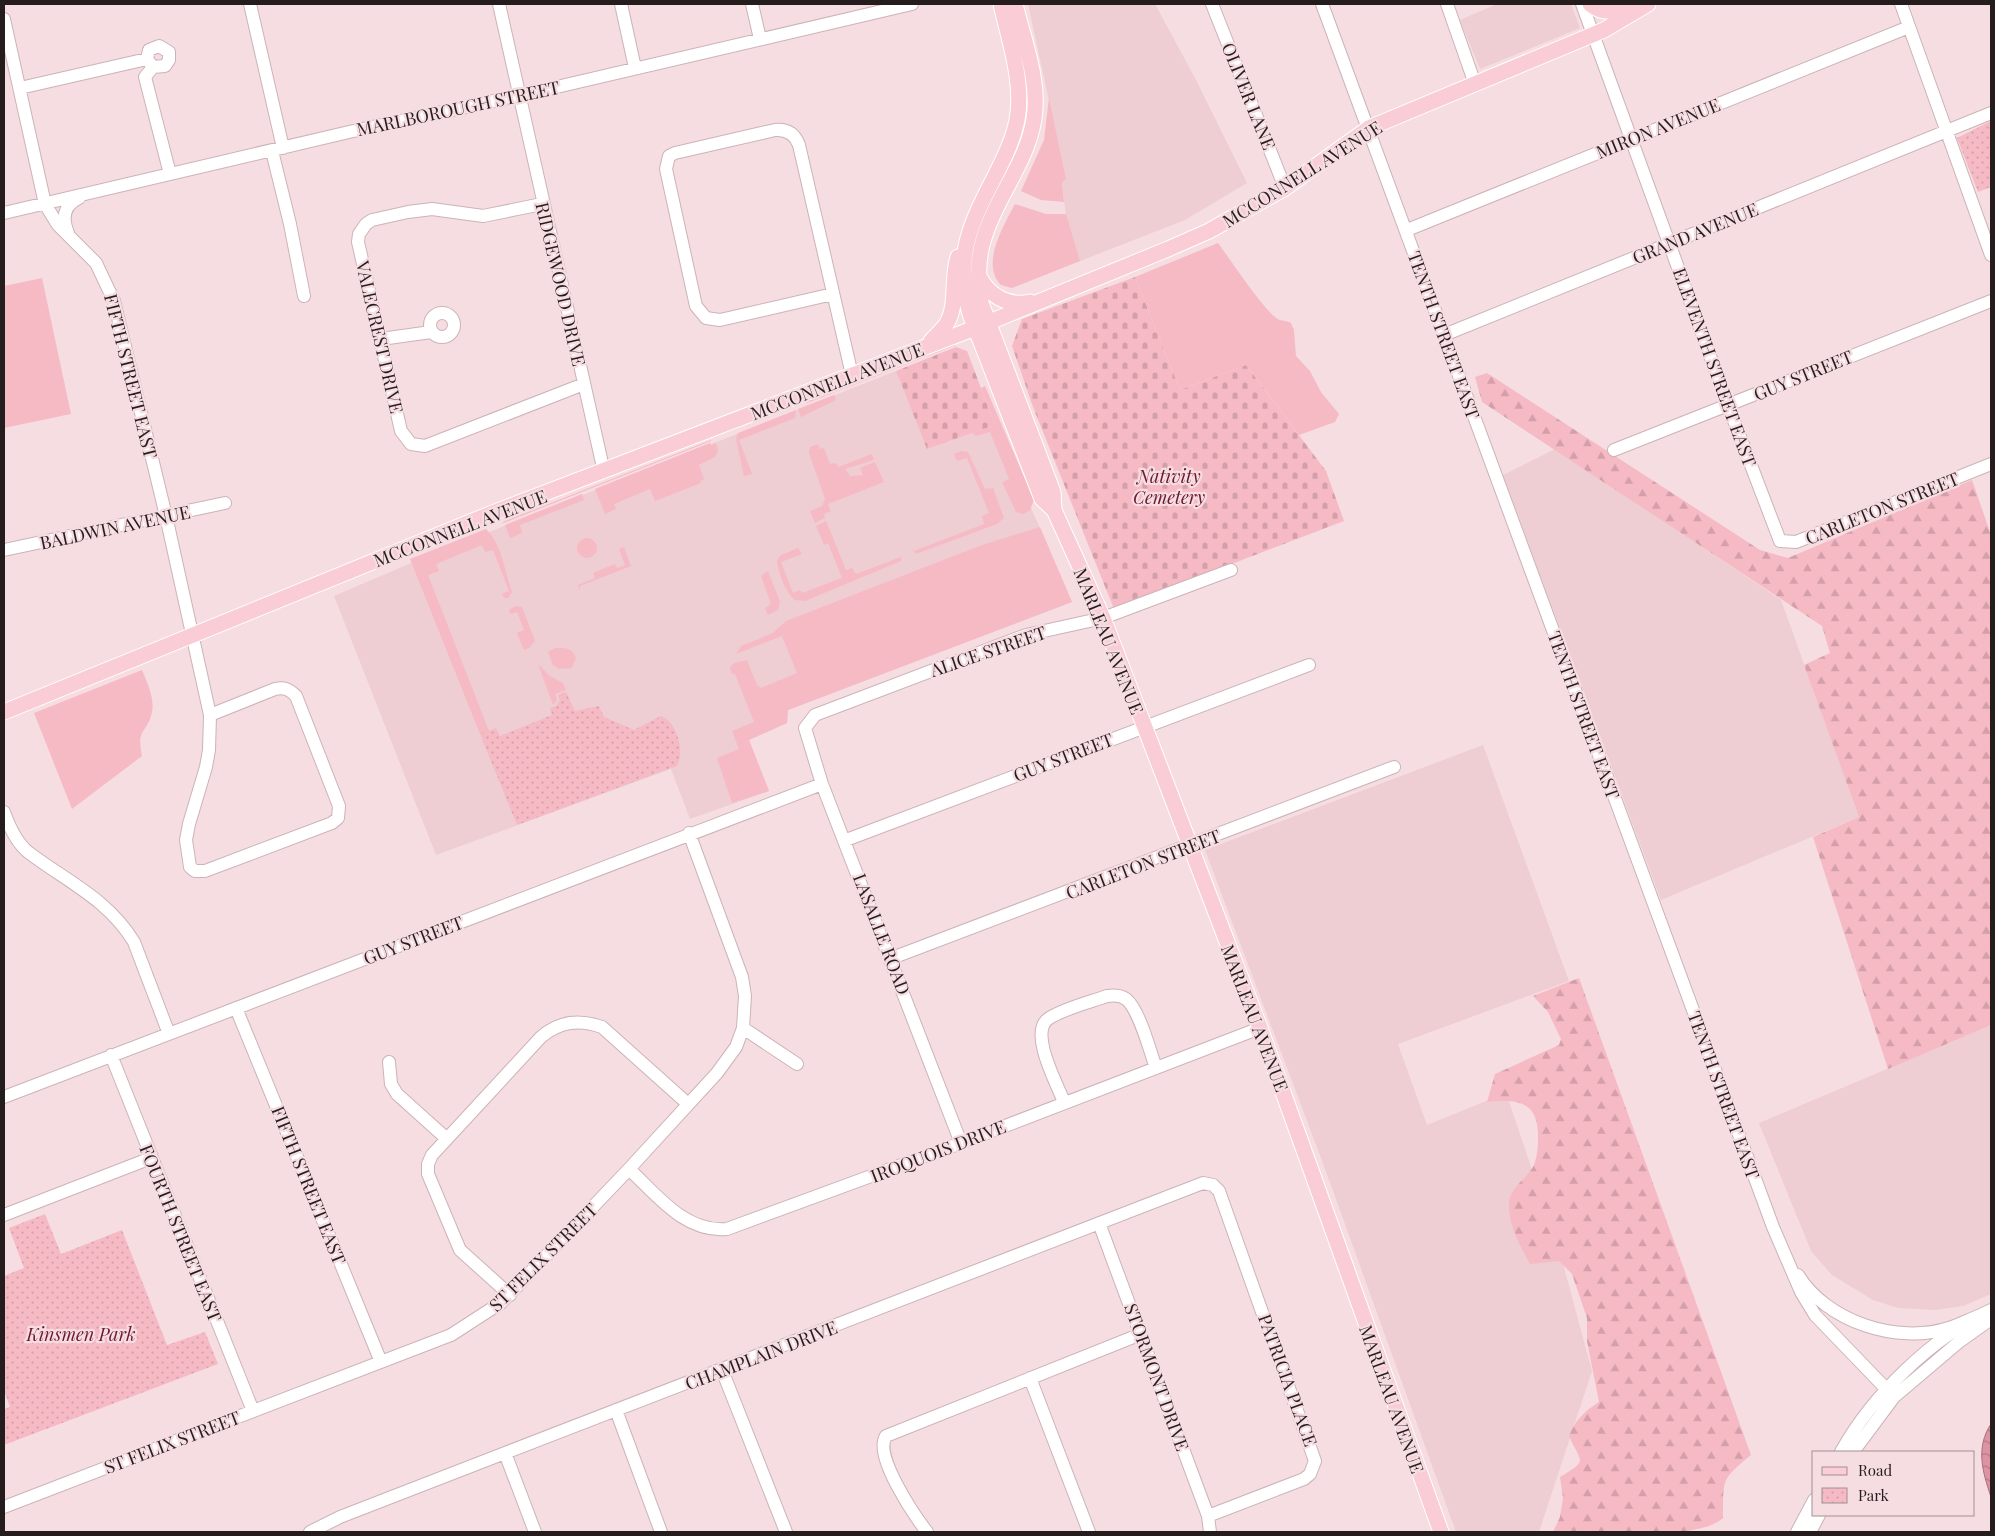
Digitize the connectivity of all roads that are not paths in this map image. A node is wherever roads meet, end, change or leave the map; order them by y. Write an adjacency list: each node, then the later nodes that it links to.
1 (250, 4): 28 (street)
2 (499, 4): 23 (street, RIDGEWOOD DRIVE)
3 (621, 4): 20 (street)
4 (752, 4): 19 (street)
5 (912, 4): 19 (street, MARLBOROUGH STREET)
6 (1001, 4): 35 (main road)
7 (1015, 4): 40 (main road)
8 (1212, 4): 30 (street, OLIVER LANE)
9 (1322, 4): 25 (street, TENTH STREET EAST)
10 (1447, 4): 21 (street)
11 (1582, 4): 18 (street, ELEVENTH STREET EAST)
12 (1590, 4): 13 (main road)
13 (1639, 4)
14 (1648, 4): 18 (main road, MCCONNELL AVENUE)
15 (1903, 4): 17 (street)
16 (4, 19): 22 (street, FIFTH STREET EAST)
17 (1910, 28): 26 (street); 27 (street, MIRON AVENUE)
18 (1594, 34): 21 (main road, MCCONNELL AVENUE); 27 (street, ELEVENTH STREET EAST)
19 (760, 39): 20 (street, MARLBOROUGH STREET)
20 (635, 68): 23 (street, MARLBOROUGH STREET)
21 (1475, 84): 25 (main road, MCCONNELL AVENUE)
22 (20, 88): 29 (street); 32 (street, FIFTH STREET EAST)
23 (520, 95): 28 (street, MARLBOROUGH STREET); 33 (street, RIDGEWOOD DRIVE)
24 (1991, 113): 26 (street, GRAND AVENUE)
25 (1369, 128): 30 (main road, MCCONNELL AVENUE); 36 (street, TENTH STREET EAST)
26 (1946, 132): 38 (street, GRAND AVENUE); 39 (street)
27 (1632, 138): 36 (street, MIRON AVENUE); 38 (street, ELEVENTH STREET EAST)
28 (278, 150): 29 (street, MARLBOROUGH STREET); 42 (street)
29 (170, 174): 31 (street, MARLBOROUGH STREET)
30 (1285, 188): 43 (main road, MCCONNELL AVENUE)
31 (90, 193): 32 (street, MARLBOROUGH STREET); 37 (street)
32 (45, 204): 34 (street, MARLBOROUGH STREET); 37 (street, FIFTH STREET EAST)
33 (542, 204): 48 (street, VALECREST DRIVE); 51 (street, RIDGEWOOD DRIVE)
34 (4, 213)
35 (971, 226): 45 (main road); 49 (main road)
36 (1407, 230): 47 (street, TENTH STREET EAST)
37 (69, 235): 58 (street, FIFTH STREET EAST)
38 (1670, 243): 47 (street, GRAND AVENUE); 52 (street, ELEVENTH STREET EAST)
39 (1991, 255)
40 (979, 274): 43 (main road); 45 (main road)
41 (833, 294): 41 (street); 50 (street)
42 (304, 296)
43 (1044, 300): 45 (main road, MCCONNELL AVENUE)
44 (1991, 300): 52 (street, GUY STREET)
45 (982, 326): 49 (main road, MCCONNELL AVENUE); 61 (main road, MARLEAU AVENUE)
46 (431, 332): 48 (street)
47 (1444, 335): 93 (street, TENTH STREET EAST)
48 (381, 339): 51 (street, VALECREST DRIVE)
49 (928, 345): 50 (main road, MCCONNELL AVENUE)
50 (852, 376): 55 (main road, MCCONNELL AVENUE)
51 (584, 384): 55 (street, RIDGEWOOD DRIVE)
52 (1728, 405): 53 (street, GUY STREET); 57 (street, ELEVENTH STREET EAST)
53 (1614, 450)
54 (1991, 464): 57 (street, CARLETON STREET)
55 (604, 472): 62 (main road, MCCONNELL AVENUE)
56 (225, 503): 58 (street, BALDWIN AVENUE)
57 (1765, 505)
58 (166, 516): 59 (street, BALDWIN AVENUE); 62 (street, FIFTH STREET EAST)
59 (4, 550)
60 (1231, 570): 61 (street, ALICE STREET)
61 (1103, 618): 66 (street, ALICE STREET); 67 (main road, MARLEAU AVENUE)
62 (193, 634): 64 (main road, MCCONNELL AVENUE); 65 (street, FIFTH STREET EAST)
63 (1310, 665): 67 (street, GUY STREET)
64 (4, 712)
65 (210, 715): 65 (street, FIFTH STREET EAST)
66 (807, 725): 69 (street, LASALLE ROAD)
67 (1143, 727): 72 (street, GUY STREET); 73 (main road, MARLEAU AVENUE)
68 (1394, 767): 73 (street, CARLETON STREET)
69 (822, 784): 71 (street, GUY STREET); 72 (street, LASALLE ROAD)
70 (4, 812): 78 (street)
71 (689, 833): 75 (street, GUY STREET); 76 (street, ST FELIX STREET)
72 (846, 840): 74 (street, LASALLE ROAD)
73 (1189, 847): 74 (street, CARLETON STREET); 77 (main road, MARLEAU AVENUE)
74 (892, 958): 87 (street, LASALLE ROAD)
75 (236, 1008): 78 (street, GUY STREET); 97 (street, FIFTH STREET EAST)
76 (743, 1028): 81 (street); 85 (street, ST FELIX STREET)
77 (1260, 1028): 82 (street, IROQUOIS DRIVE); 117 (main road, MARLEAU AVENUE)
78 (169, 1034): 79 (street, GUY STREET)
79 (111, 1055): 83 (street, GUY STREET); 88 (street, FOURTH STREET EAST)
80 (389, 1062): 86 (street)
81 (797, 1064)
82 (1156, 1068): 84 (street, IROQUOIS DRIVE); 84 (street)
83 (4, 1096)
84 (1064, 1102): 87 (street, IROQUOIS DRIVE)
85 (688, 1104): 86 (street); 89 (street, ST FELIX STREET)
86 (446, 1139): 94 (street)
87 (961, 1143): 89 (street, IROQUOIS DRIVE)
88 (151, 1158): 91 (street); 102 (street, FOURTH STREET EAST)
89 (629, 1169): 94 (street, ST FELIX STREET)
90 (1213, 1185): 92 (street, CHAMPLAIN DRIVE); 108 (street, PATRICIA PLACE)
91 (4, 1215)
92 (1099, 1223): 96 (street, STORMONT DRIVE); 98 (street, CHAMPLAIN DRIVE)
93 (1785, 1255): 95 (street); 100 (street, TENTH STREET EAST)
94 (510, 1294): 97 (street, ST FELIX STREET)
95 (1988, 1315): 100 (street)
96 (1140, 1334): 99 (street); 108 (street, STORMONT DRIVE)
97 (381, 1362): 102 (street, ST FELIX STREET)
98 (722, 1370): 101 (street, CHAMPLAIN DRIVE); 113 (street)
99 (1030, 1378): 114 (street); 115 (street)
100 (1890, 1393): 103 (street); 104 (street)
101 (616, 1410): 105 (street, CHAMPLAIN DRIVE); 112 (street)
102 (253, 1411): 107 (street, ST FELIX STREET)
103 (1841, 1451)
104 (1854, 1451)
105 (505, 1453): 110 (street, CHAMPLAIN DRIVE); 111 (street)
106 (1812, 1504): 118 (street)
107 (4, 1507)
108 (1208, 1516): 116 (street, STORMONT DRIVE)
109 (1818, 1516): 119 (street)
110 (310, 1532)
111 (535, 1532)
112 (661, 1532)
113 (786, 1532)
114 (927, 1532)
115 (1089, 1532)
116 (1210, 1532)
117 (1441, 1532)
118 (1797, 1532)
119 (1810, 1532)

